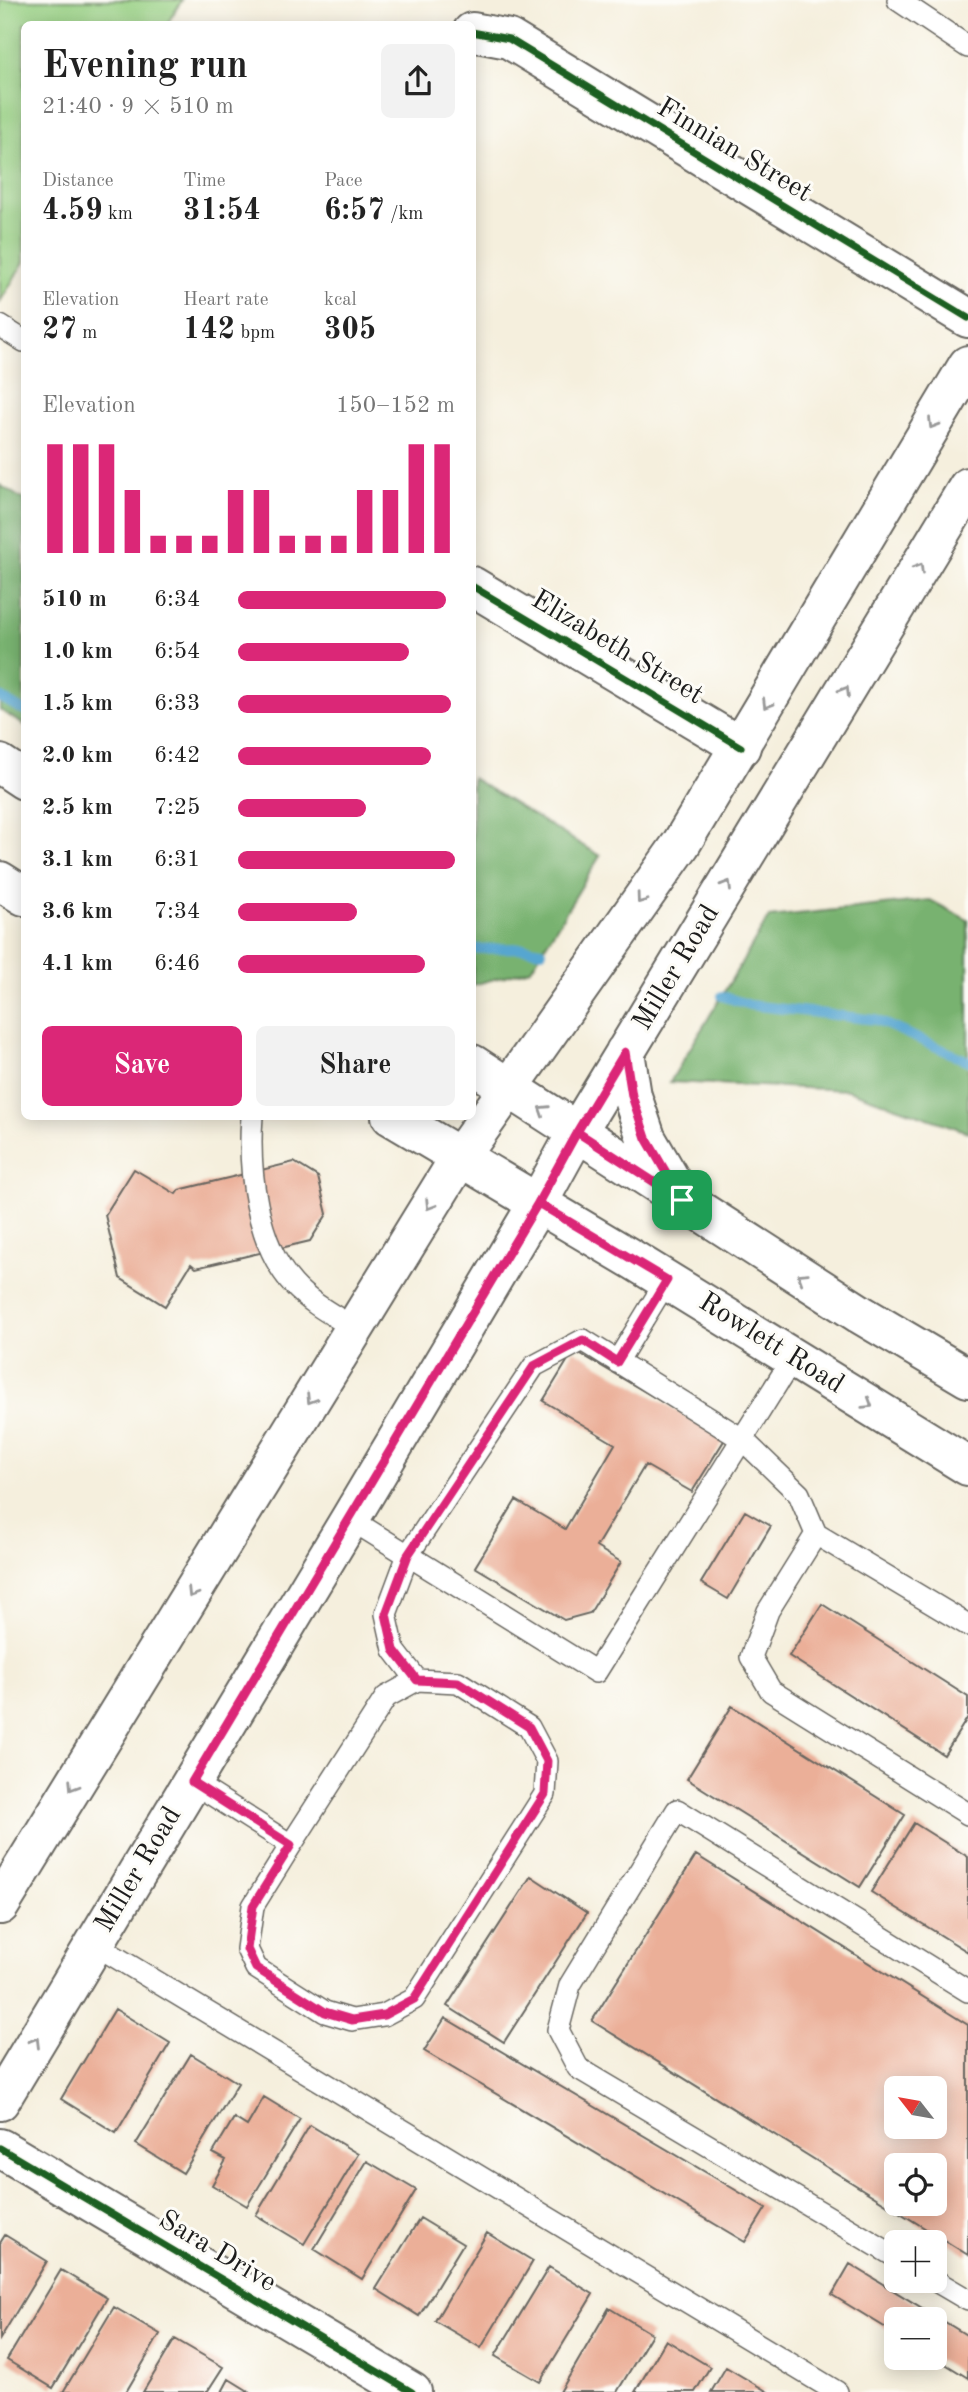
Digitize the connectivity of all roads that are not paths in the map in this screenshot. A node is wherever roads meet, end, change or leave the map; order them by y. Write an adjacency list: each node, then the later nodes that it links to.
1 (898, 0): 3 (lane)
2 (476, 33): 4 (main road, Finnian Street)
3 (968, 47)
4 (968, 318)
5 (0, 326): 6 (lane)
6 (21, 339)
7 (968, 365): 10 (main road, one-way to 10)
8 (968, 487): 15 (main road, Miller Road, one-way to 8)
9 (476, 588): 10 (main road, Elizabeth Street)
10 (741, 747): 17 (main road, one-way to 17)
11 (0, 764): 12 (main road)
12 (21, 778)
13 (0, 881): 14 (main road)
14 (21, 894)
15 (625, 1052): 20 (main road, Miller Road); 22 (main road)
16 (476, 1067): 17 (main road)
17 (509, 1088): 20 (main road, one-way to 17); 21 (main road)
18 (252, 1120): 25 (lane)
19 (398, 1120): 21 (main road, Rowlett Road)
20 (577, 1132): 22 (main road); 23 (main road, Miller Road)
21 (460, 1157): 23 (main road, Rowlett Road); 25 (main road, one-way to 25)
22 (682, 1200): 28 (main road, one-way to 22)
23 (538, 1203): 24 (main road, Rowlett Road); 31 (main road, Miller Road)
24 (667, 1280): 26 (main road, Rowlett Road); 27 (lane)
25 (354, 1328): 39 (main road, one-way to 39)
26 (793, 1358): 29 (lane); 30 (main road, Rowlett Road, one-way to 30)
27 (617, 1362): 29 (lane); 33 (lane)
28 (968, 1378)
29 (742, 1439): 32 (lane); 33 (lane)
30 (968, 1466)
31 (350, 1519): 33 (lane); 36 (main road, Miller Road)
32 (816, 1534): 34 (lane); 37 (lane)
33 (408, 1555): 35 (lane)
34 (968, 1625)
35 (417, 1680): 38 (lane); 38 (lane)
36 (192, 1782): 38 (lane); 40 (main road, Miller Road)
37 (968, 1814)
38 (291, 1845)
39 (0, 1905)
40 (94, 1944): 42 (main road, Miller Road, one-way to 40); 48 (lane)
41 (968, 1991): 44 (lane)
42 (5, 2080)
43 (0, 2148): 47 (main road, Sara Drive)
44 (884, 2251)
45 (947, 2288): 46 (lane)
46 (968, 2300)
47 (412, 2392)
48 (837, 2392)

